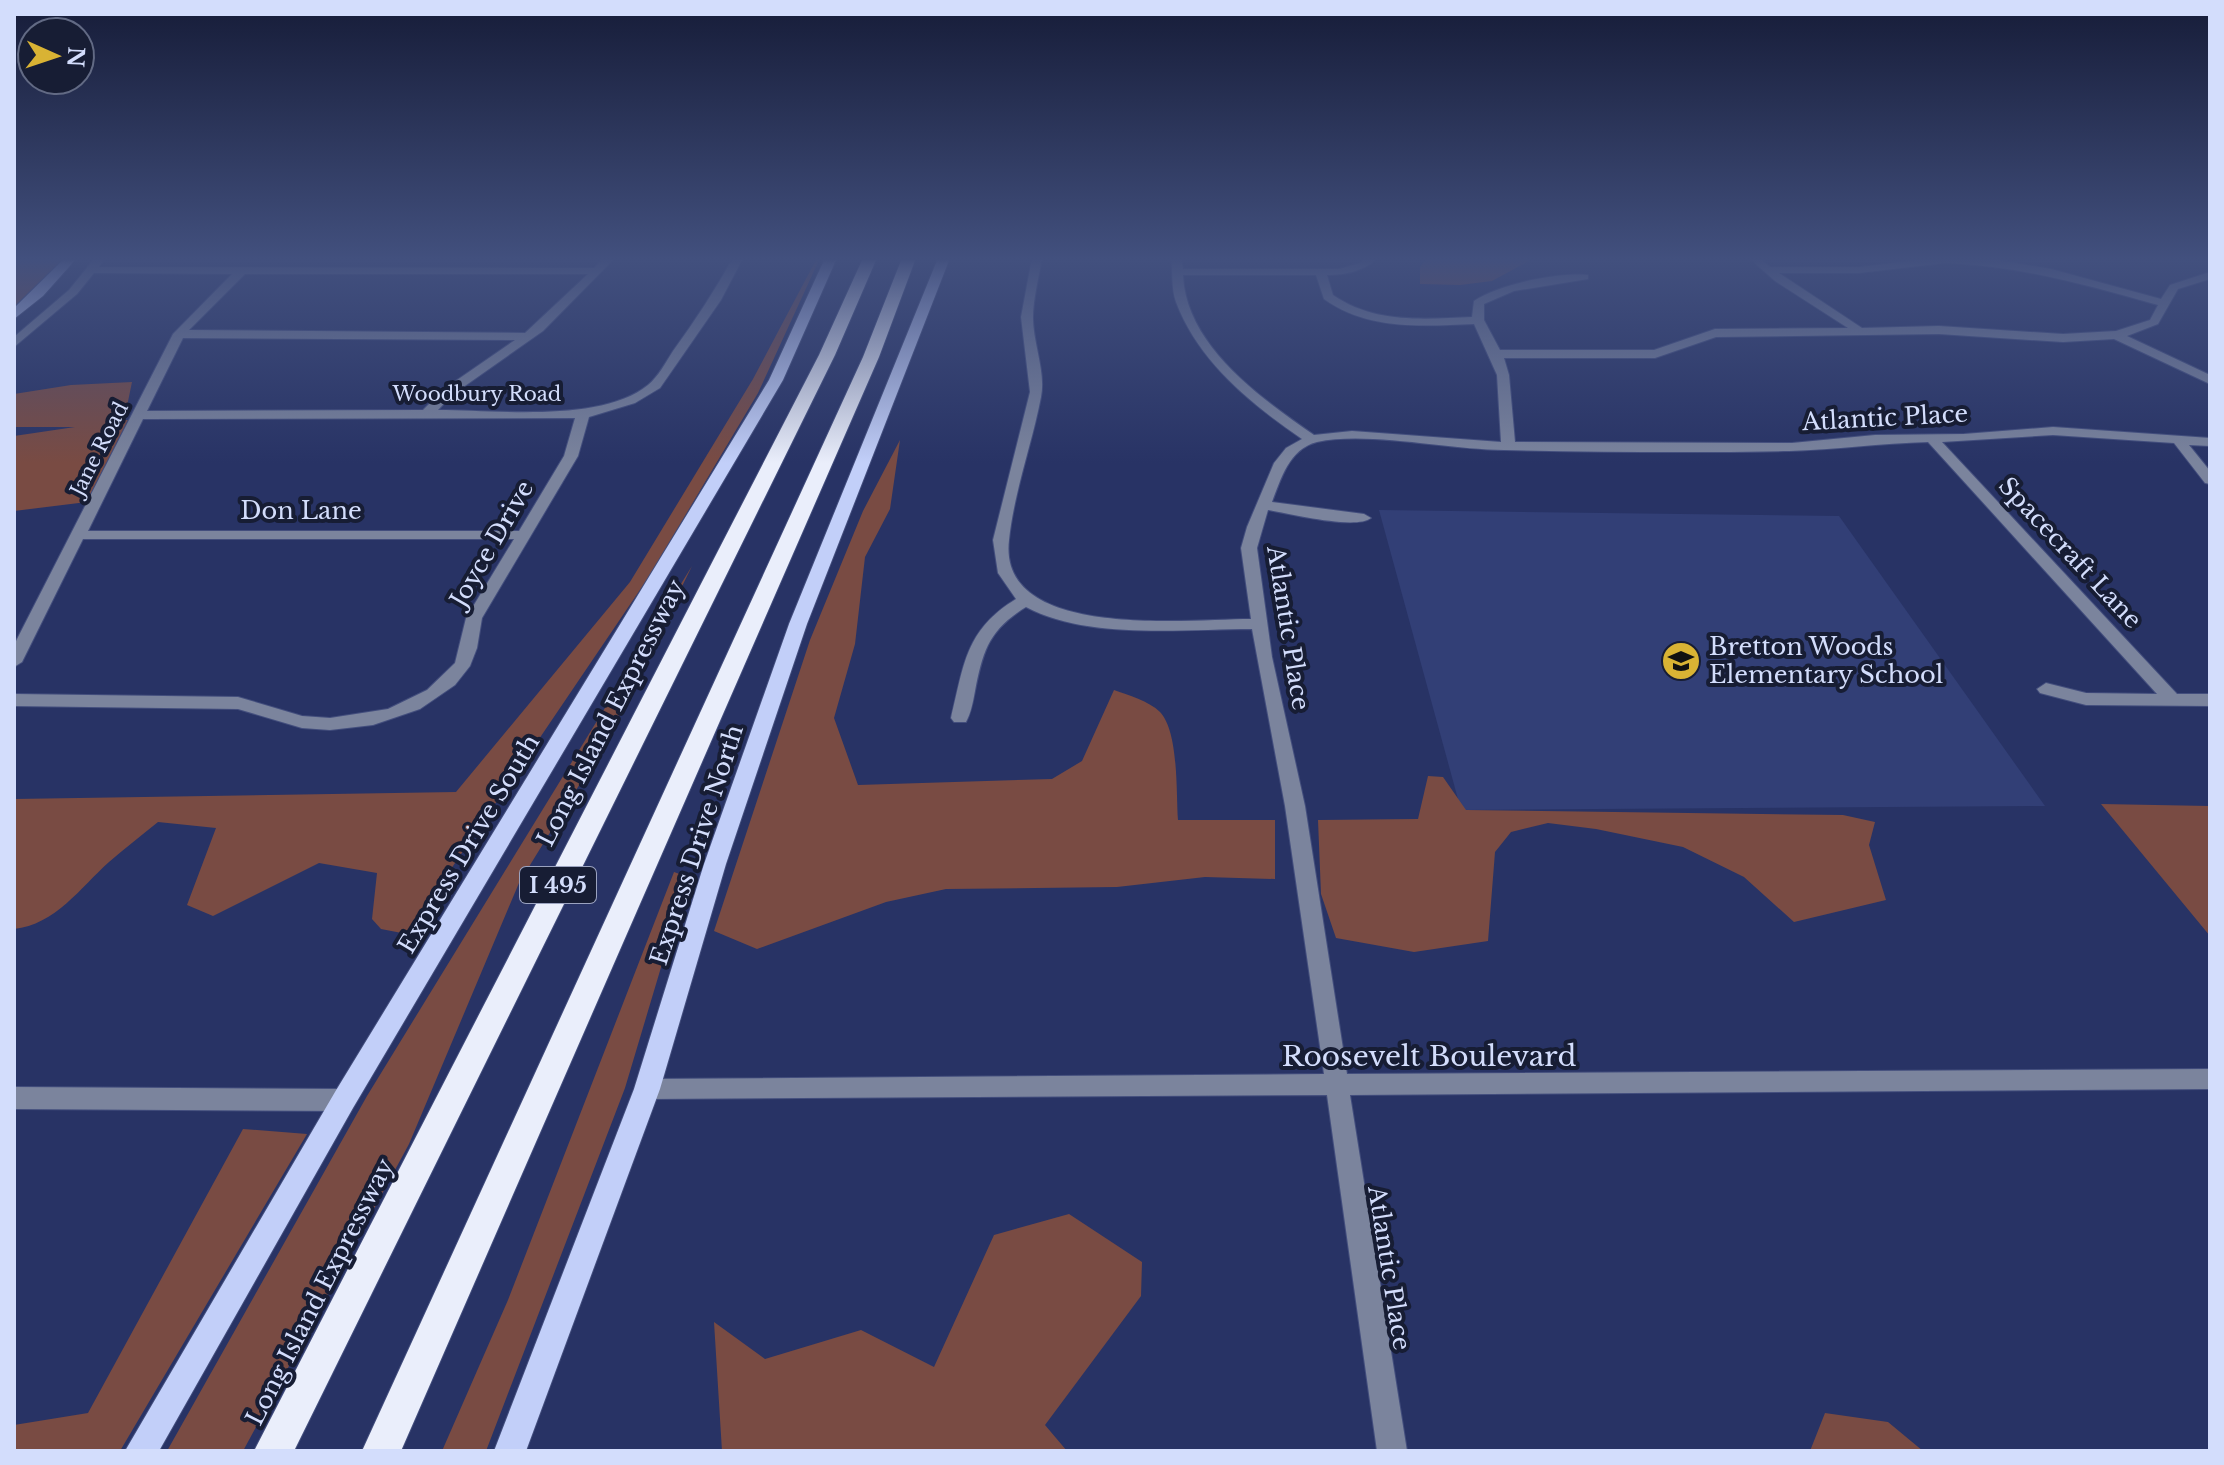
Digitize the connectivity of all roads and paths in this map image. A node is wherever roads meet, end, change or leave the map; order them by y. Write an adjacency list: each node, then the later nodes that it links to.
1 (33, 326): 18 (street)
2 (187, 326): 15 (street, Jane Road)
3 (539, 326): 17 (street)
4 (697, 326): 22 (street, Woodbury Road)
5 (800, 326): 46 (main road, Express Drive South)
6 (840, 326): 48 (highway, Long Island Expressway / I 495)
7 (883, 326): 49 (highway, I 495)
8 (917, 326): 44 (main road, Express Drive North)
9 (1028, 326): 34 (street)
10 (1196, 326): 24 (street)
11 (1481, 326): 19 (street)
12 (1854, 326): 14 (street)
13 (2141, 326): 16 (street)
14 (1859, 331): 16 (street); 19 (street)
15 (179, 334): 17 (street); 23 (street, Jane Road)
16 (2116, 335): 20 (street)
17 (528, 337): 21 (street)
18 (14, 343)
19 (1496, 354): 28 (street)
20 (2210, 380)
21 (427, 414): 22 (street, Woodbury Road); 23 (street, Woodbury Road)
22 (583, 414): 33 (street, Joyce Drive)
23 (139, 415): 32 (street, Jane Road)
24 (1311, 439): 28 (street, Atlantic Place); 30 (street, Atlantic Place)
25 (1932, 439): 26 (street, Atlantic Place); 28 (street, Atlantic Place); 39 (street, Spacecraft Lane)
26 (2177, 439): 27 (street, Atlantic Place); 29 (street)
27 (2210, 442)
28 (1509, 446)
29 (2210, 480)
30 (1262, 505): 31 (street); 35 (street, Atlantic Place)
31 (1364, 518)
32 (78, 535): 33 (street, Don Lane); 36 (street, Jane Road)
33 (523, 535): 38 (street, Joyce Drive)
34 (1026, 600): 35 (street); 41 (street)
35 (1259, 624): 43 (street, Atlantic Place)
36 (14, 662)
37 (2046, 689): 39 (street)
38 (14, 700)
39 (2173, 700): 40 (street)
40 (2210, 700)
41 (960, 718)
42 (2210, 1079): 43 (street, Roosevelt Boulevard)
43 (1337, 1087): 44 (street, Roosevelt Boulevard); 51 (street, Atlantic Place)
44 (647, 1089): 50 (main road, Express Drive North)
45 (14, 1098): 46 (street)
46 (344, 1100): 47 (main road, Express Drive South)
47 (141, 1451)
48 (273, 1451)
49 (381, 1451)
50 (510, 1451)
51 (1392, 1451)

